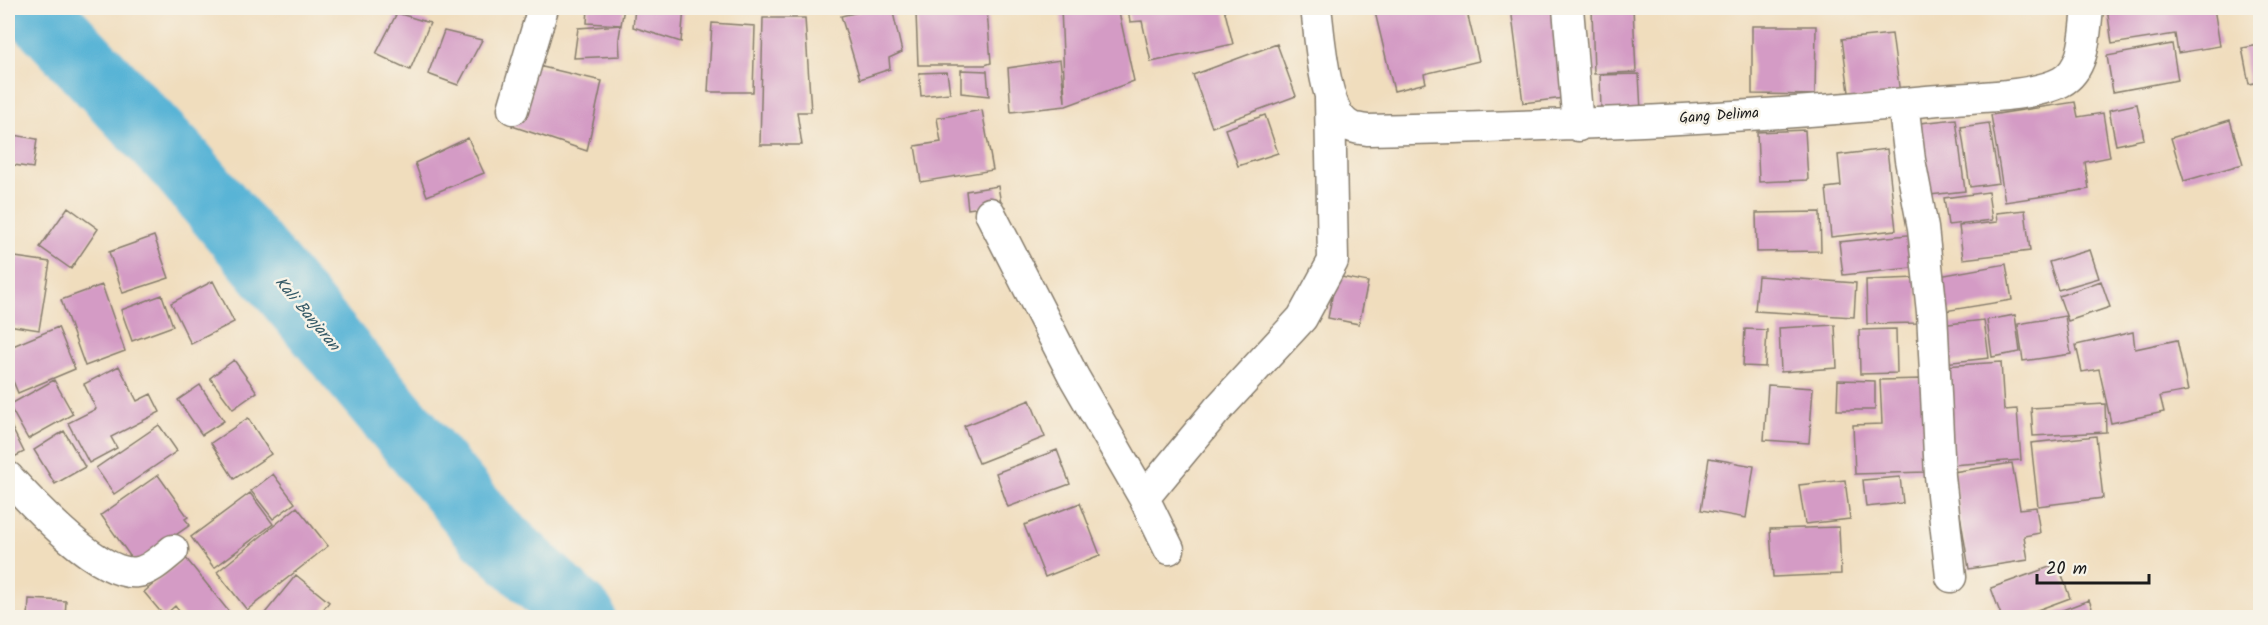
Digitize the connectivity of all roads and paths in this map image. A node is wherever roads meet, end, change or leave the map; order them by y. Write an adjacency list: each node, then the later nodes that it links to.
1 (543, 8): 7 (street)
2 (1316, 8): 5 (street)
3 (1569, 8): 8 (street)
4 (2088, 8): 6 (street, Gang Delima)
5 (1328, 87): 8 (street, Gang Delima); 11 (street)
6 (1903, 103): 8 (street, Gang Delima); 14 (street)
7 (513, 109)
8 (1578, 126)
9 (990, 213): 11 (street)
10 (8, 477): 13 (street)
11 (1144, 498): 12 (street)
12 (1168, 549)
13 (173, 550)
14 (1951, 577)

